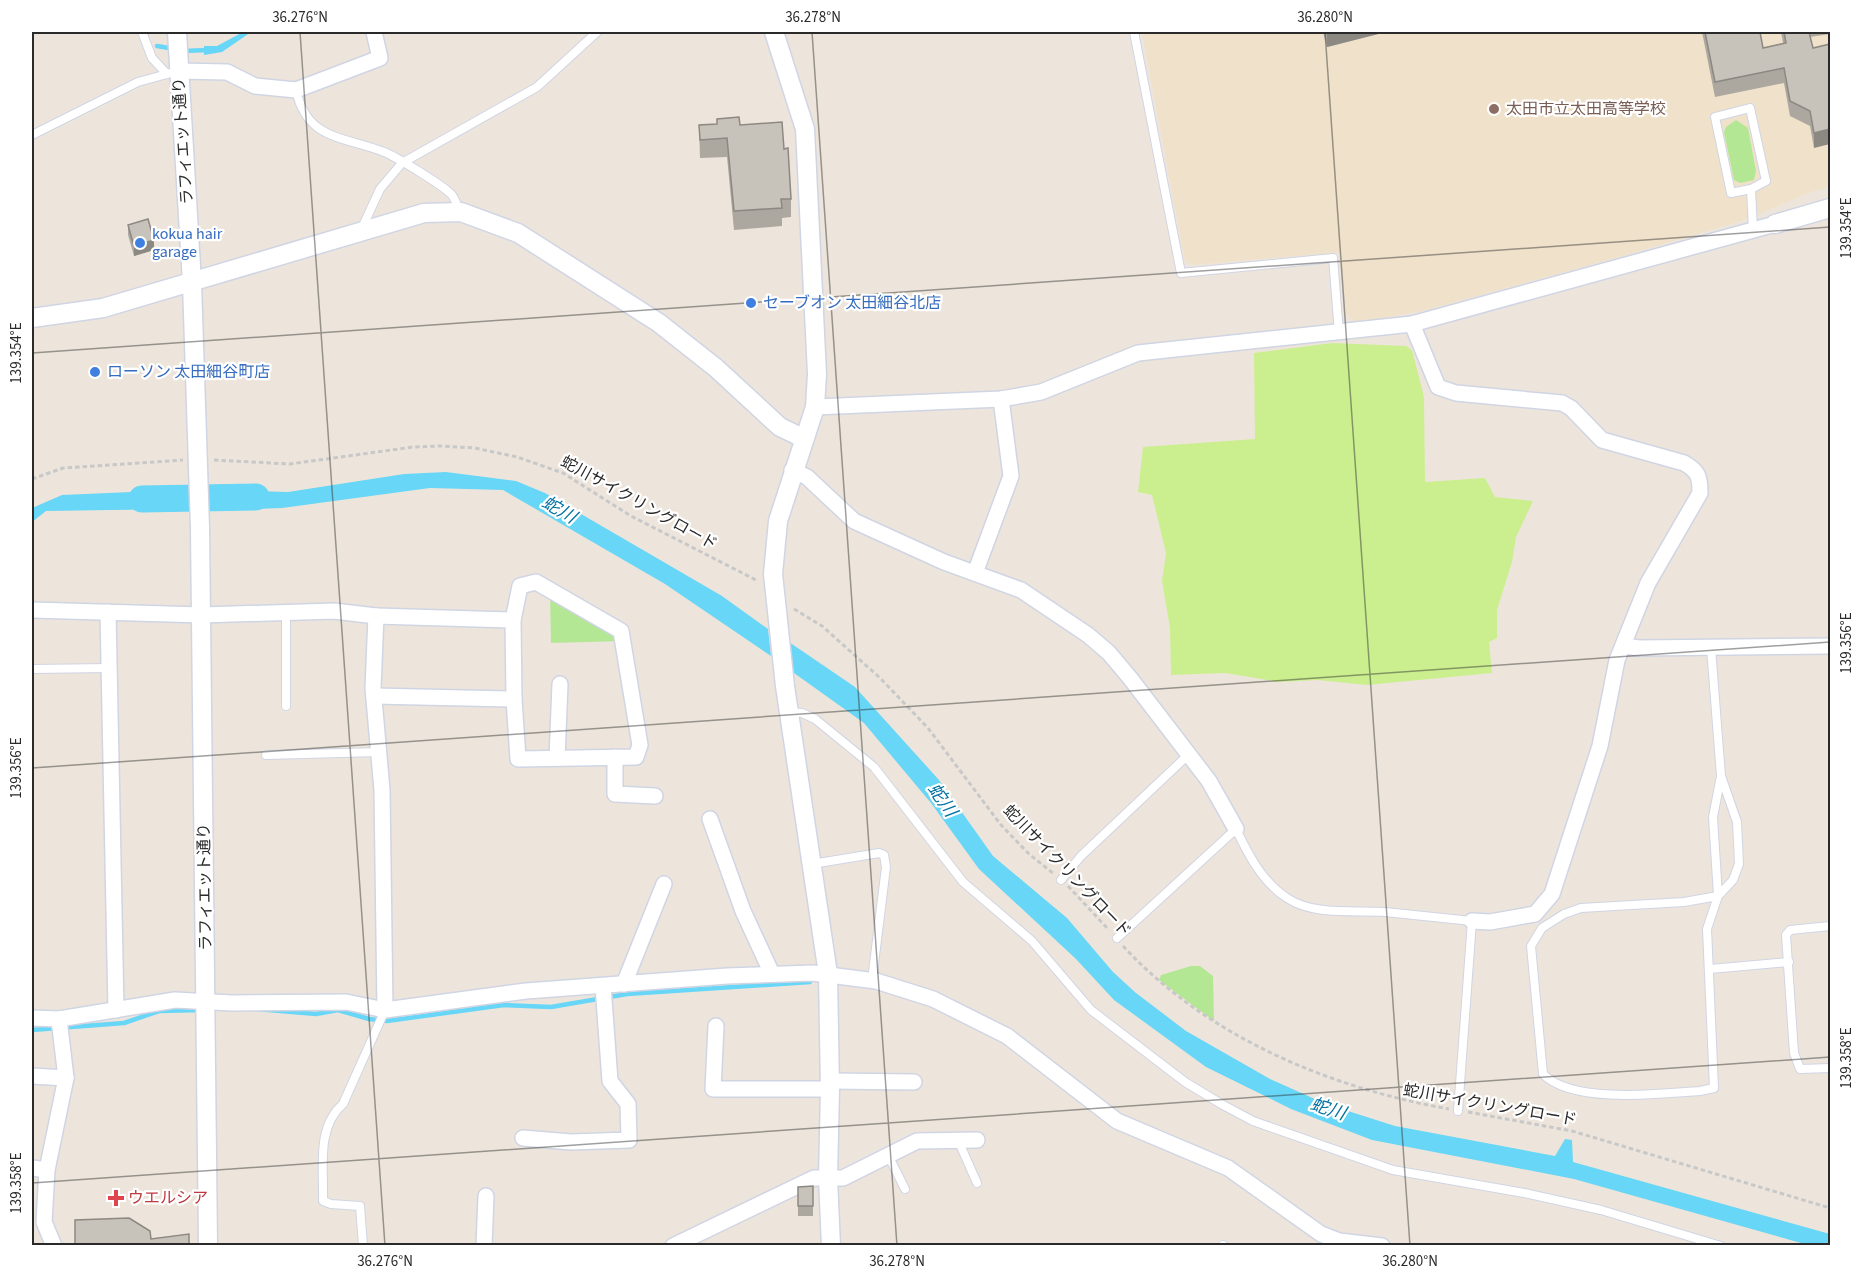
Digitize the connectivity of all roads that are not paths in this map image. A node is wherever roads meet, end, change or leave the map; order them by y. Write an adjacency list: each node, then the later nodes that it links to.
1 (142, 32): 7 (lane)
2 (177, 32): 7 (street, ラフィエット通り)
3 (374, 32): 8 (street)
4 (597, 32): 10 (lane)
5 (774, 32): 22 (street)
6 (1134, 32): 20 (lane)
7 (173, 73): 8 (street); 9 (lane); 17 (street, ラフィエット通り)
8 (296, 90): 10 (lane)
9 (32, 135)
10 (402, 163): 13 (lane); 16 (lane)
11 (1751, 189): 11 (lane); 15 (lane)
12 (1830, 208): 14 (street)
13 (461, 212): 16 (street); 23 (street)
14 (1775, 224): 15 (street)
15 (1753, 230): 19 (street)
16 (360, 232): 17 (street)
17 (192, 283): 18 (street); 29 (street, ラフィエット通り)
18 (32, 318)
19 (1412, 324): 20 (street); 32 (street)
20 (1340, 333): 21 (street)
21 (1001, 399): 22 (street); 25 (street)
22 (815, 406): 23 (street)
23 (803, 438): 24 (street)
24 (792, 470): 25 (street); 41 (street)
25 (975, 573): 44 (street)
26 (32, 610): 27 (street)
27 (108, 612): 29 (street); 35 (street)
28 (286, 612): 29 (street); 30 (street); 40 (lane)
29 (202, 615): 65 (street, ラフィエット通り)
30 (376, 616): 31 (street); 38 (street)
31 (513, 620): 39 (street); 45 (street)
32 (1624, 646): 34 (street); 55 (street)
33 (1830, 646): 34 (street)
34 (1710, 648): 47 (lane)
35 (109, 668): 36 (lane); 66 (street)
36 (32, 669)
37 (560, 684): 46 (street)
38 (374, 696): 39 (street); 42 (street)
39 (514, 699): 46 (street)
40 (286, 706)
41 (789, 712): 51 (street); 93 (lane)
42 (380, 752): 43 (lane); 67 (street)
43 (266, 754)
44 (1187, 756): 50 (street); 52 (lane)
45 (615, 757): 46 (street); 48 (street)
46 (556, 758)
47 (1720, 776): 54 (lane); 54 (lane)
48 (655, 796)
49 (710, 819): 60 (street)
50 (1236, 829): 55 (lane); 57 (lane)
51 (812, 864): 61 (street); 62 (lane)
52 (1061, 880)
53 (664, 884): 63 (street)
54 (1718, 896): 59 (lane); 59 (lane)
55 (1472, 921): 76 (lane)
56 (1830, 926): 58 (lane)
57 (1117, 938)
58 (1789, 962): 59 (lane); 71 (lane)
59 (1710, 969)
60 (772, 974): 61 (street); 63 (street)
61 (828, 974): 62 (street); 75 (street)
62 (872, 980): 92 (street)
63 (624, 984): 64 (street)
64 (603, 986): 67 (street); 77 (street)
65 (206, 999): 66 (street); 67 (street); 87 (street, ラフィエット通り)
66 (116, 1010): 69 (street)
67 (385, 1010): 88 (lane)
68 (32, 1018): 69 (street)
69 (59, 1019): 73 (street)
70 (716, 1026): 75 (street)
71 (1830, 1068)
72 (32, 1076): 73 (street)
73 (66, 1078): 81 (street)
74 (914, 1082): 75 (street)
75 (830, 1085): 82 (street)
76 (1458, 1111)
77 (523, 1138)
78 (958, 1139): 79 (street); 80 (street); 83 (lane)
79 (977, 1140)
80 (888, 1155): 82 (street); 84 (lane)
81 (39, 1169): 86 (street)
82 (828, 1178): 90 (street); 91 (street)
83 (977, 1183)
84 (905, 1189)
85 (486, 1196): 89 (street)
86 (54, 1245)
87 (208, 1245)
88 (363, 1245)
89 (484, 1245)
90 (673, 1245)
91 (831, 1245)
92 (1382, 1245)
93 (1721, 1245)

